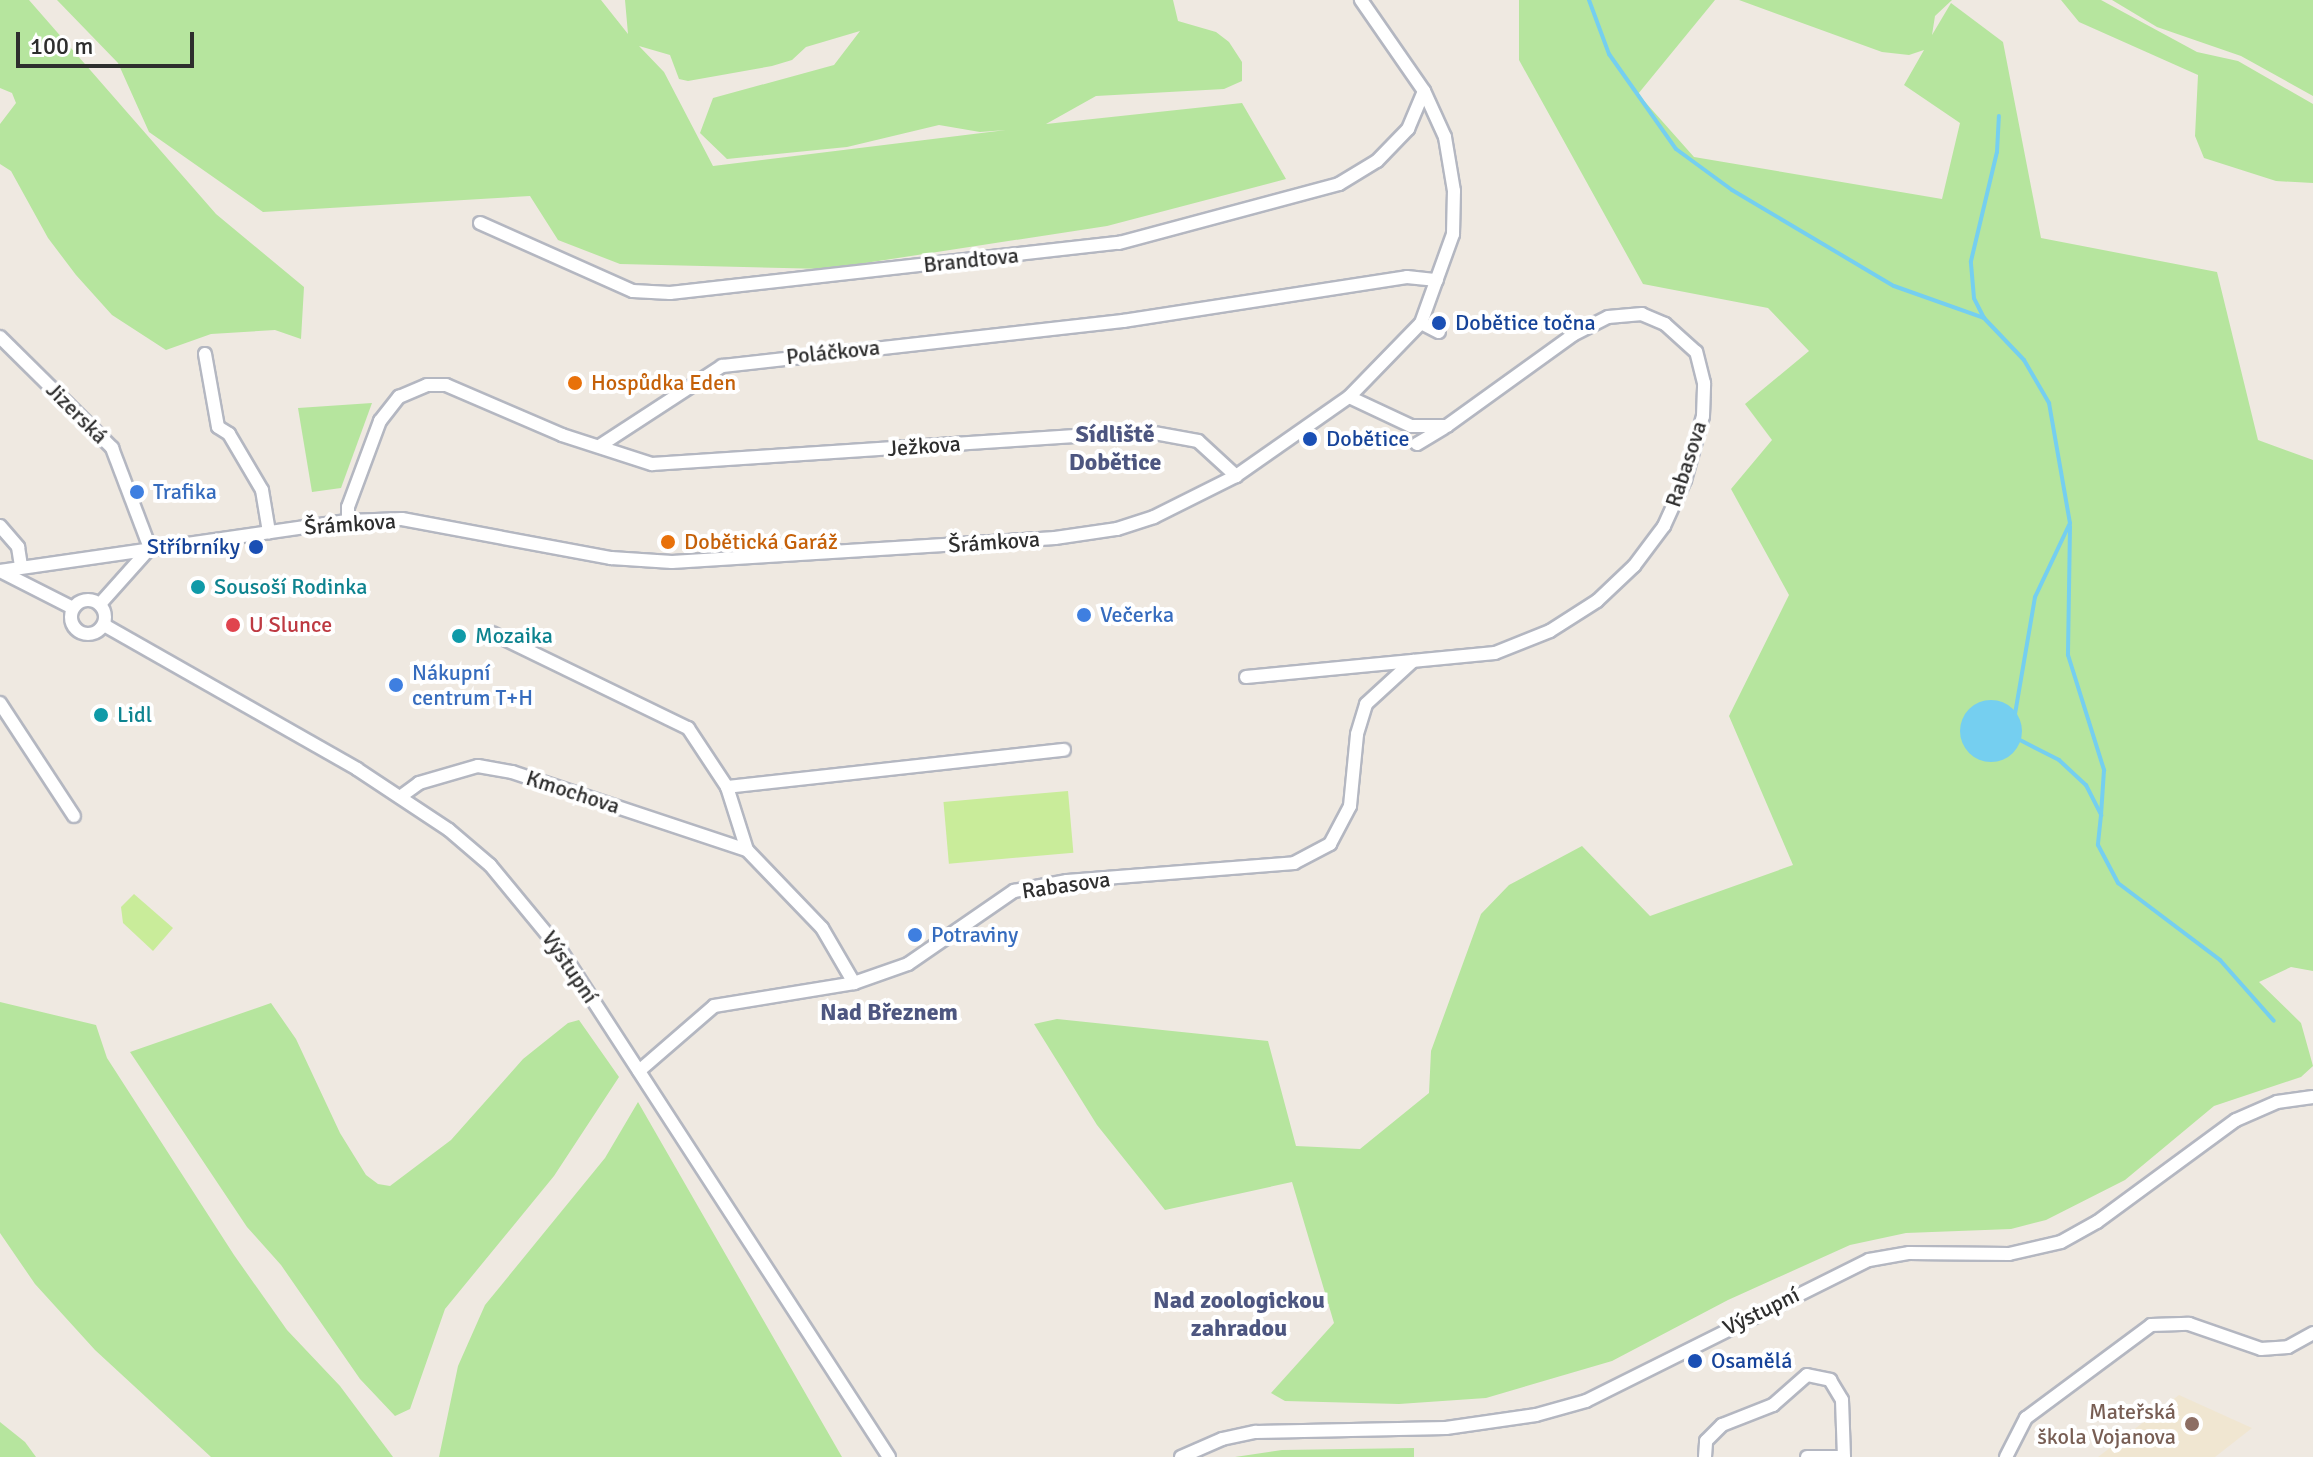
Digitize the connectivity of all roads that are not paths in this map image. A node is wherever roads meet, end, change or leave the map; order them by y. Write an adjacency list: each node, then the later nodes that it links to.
1 (1361, 0): 2 (street, Šrámkova)
2 (1424, 91): 3 (street, Brandtova); 4 (street, Šrámkova)
3 (480, 223)
4 (1437, 280): 5 (street, Šrámkova); 12 (street, Poláčkova)
5 (1421, 323): 6 (street); 9 (street, Šrámkova)
6 (1439, 332)
7 (0, 337): 17 (street, Jizerská)
8 (205, 354): 16 (street)
9 (1349, 397): 10 (street); 13 (street, Šrámkova)
10 (1447, 426): 11 (street, Rabasova); 24 (street, Rabasova)
11 (1417, 444)
12 (601, 445): 13 (street, Ježkova); 14 (street)
13 (1236, 476): 14 (street, Šrámkova)
14 (348, 521): 16 (street, Šrámkova)
15 (0, 526): 18 (street)
16 (269, 532): 17 (street, Šrámkova)
17 (150, 548): 18 (street, Šrámkova); 20 (street)
18 (21, 565): 19 (street, Šrámkova)
19 (0, 571): 21 (street)
20 (100, 604): 21 (street); 22 (street)
21 (73, 608): 22 (street)
22 (104, 625): 29 (street, Výstupní)
23 (492, 633): 28 (street, Kmochova)
24 (1413, 661): 25 (street, Rabasova); 32 (street, Rabasova)
25 (1246, 677)
26 (0, 703): 30 (street)
27 (1064, 750): 28 (street)
28 (727, 787): 31 (street, Kmochova)
29 (400, 797): 31 (street, Kmochova); 33 (street, Výstupní)
30 (74, 816)
31 (747, 850): 32 (street, Kmochova)
32 (854, 983): 33 (street, Rabasova)
33 (639, 1071): 36 (street, Výstupní)
34 (2313, 1097): 37 (street, Výstupní)
35 (2313, 1333): 41 (street)
36 (889, 1457)
37 (1181, 1457)
38 (1705, 1457): 40 (street)
39 (1807, 1457): 40 (street)
40 (1844, 1457)
41 (2006, 1457)

